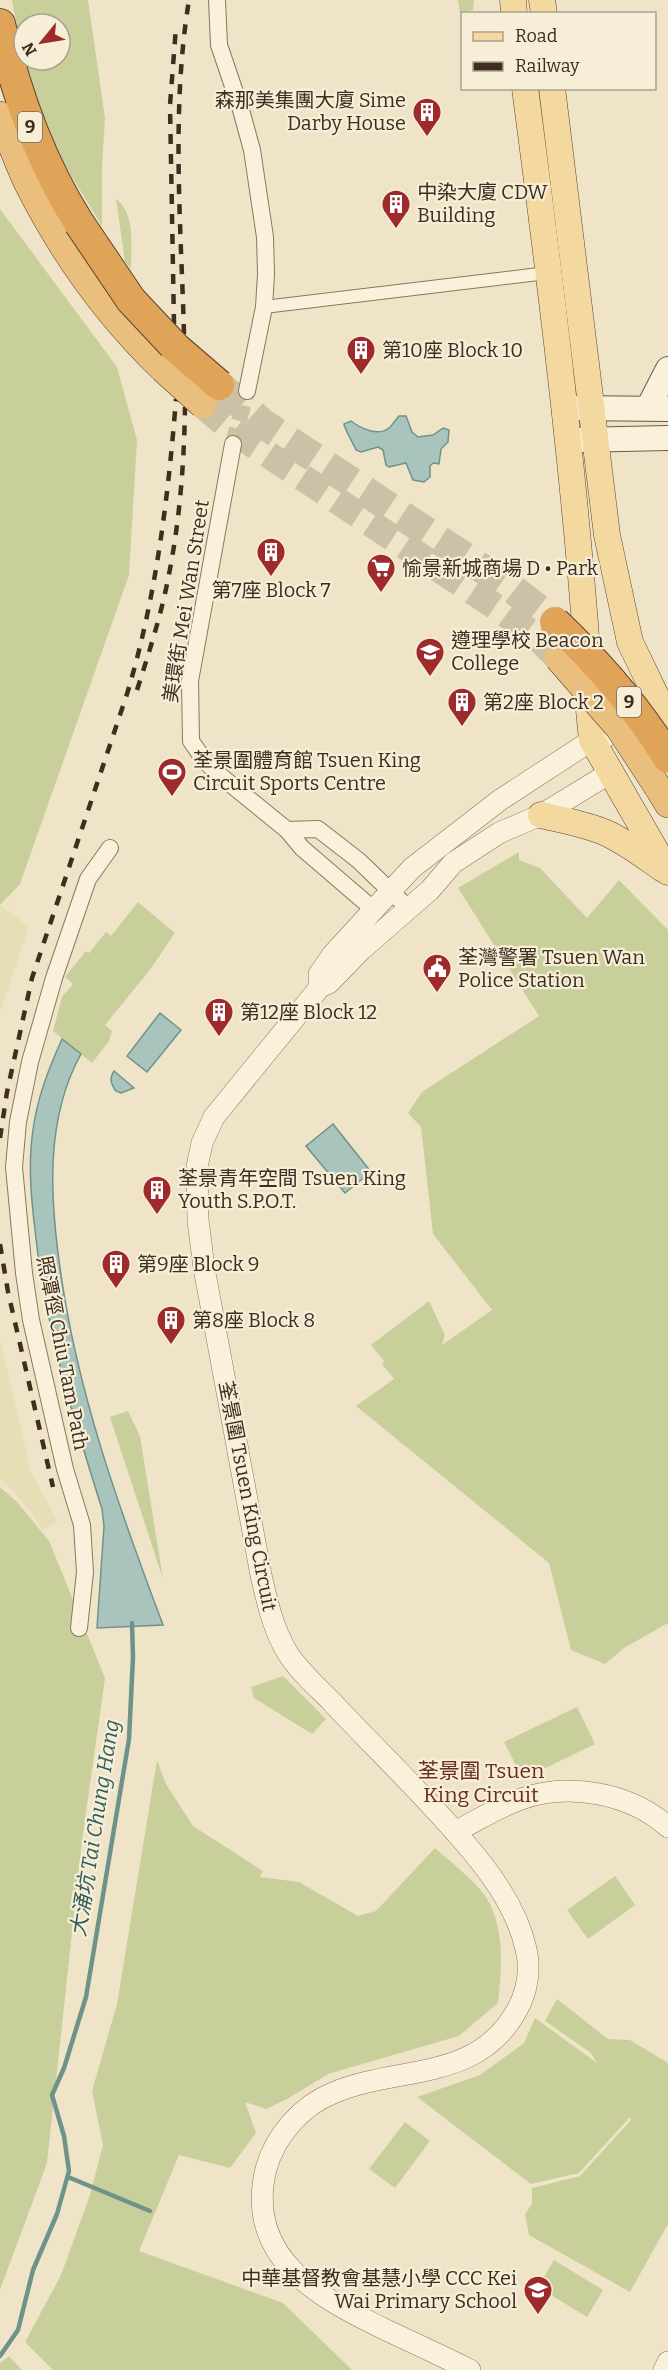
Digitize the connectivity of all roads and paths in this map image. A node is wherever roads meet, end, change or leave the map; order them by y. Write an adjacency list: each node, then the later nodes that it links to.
1 (217, 0): 7 (street)
2 (0, 24): 9 (highway, 9, bridge)
3 (525, 90): 6 (main road)
4 (552, 90): 11 (main road)
5 (0, 116): 9 (highway, 9, bridge)
6 (547, 273): 7 (street); 10 (main road)
7 (264, 307): 9 (street)
8 (668, 369): 12 (main road)
9 (223, 394)
10 (565, 408): 11 (main road); 15 (main road)
11 (592, 408): 12 (main road); 14 (main road)
12 (658, 409)
13 (668, 438): 14 (main road)
14 (596, 439): 15 (main road); 19 (main road)
15 (568, 440): 18 (main road)
16 (233, 444): 28 (street, 美環街 Mei Wan Street)
17 (555, 622): 25 (highway, 9, bridge)
18 (586, 637)
19 (630, 642): 21 (main road); 23 (main road)
20 (558, 658): 26 (highway, 9, bridge)
21 (629, 686)
22 (589, 710): 24 (main road)
23 (668, 722)
24 (606, 750): 27 (street, 荃景圍 Tsuen King Circuit); 30 (main road); 31 (street, 荃景圍 Tsuen King Circuit)
25 (668, 758)
26 (668, 804)
27 (541, 815): 30 (main road); 31 (street, 荃景圍 Tsuen King Circuit)
28 (287, 830): 31 (street); 32 (street, 美環街 Mei Wan Street)
29 (110, 848): 34 (street, 照潭徑 Chiu Tam Path)
30 (668, 873)
31 (399, 898): 32 (street, 荃景圍 Tsuen King Circuit); 33 (street, 荃景圍 Tsuen King Circuit)
32 (373, 909): 33 (street, 荃景圍 Tsuen King Circuit)
33 (320, 987): 36 (street, 荃景圍 Tsuen King Circuit)
34 (79, 1629)
35 (668, 1827): 36 (street)
36 (455, 1832): 38 (street, 荃景圍 Tsuen King Circuit)
37 (668, 2362): 39 (street)
38 (470, 2370)
39 (664, 2370)

